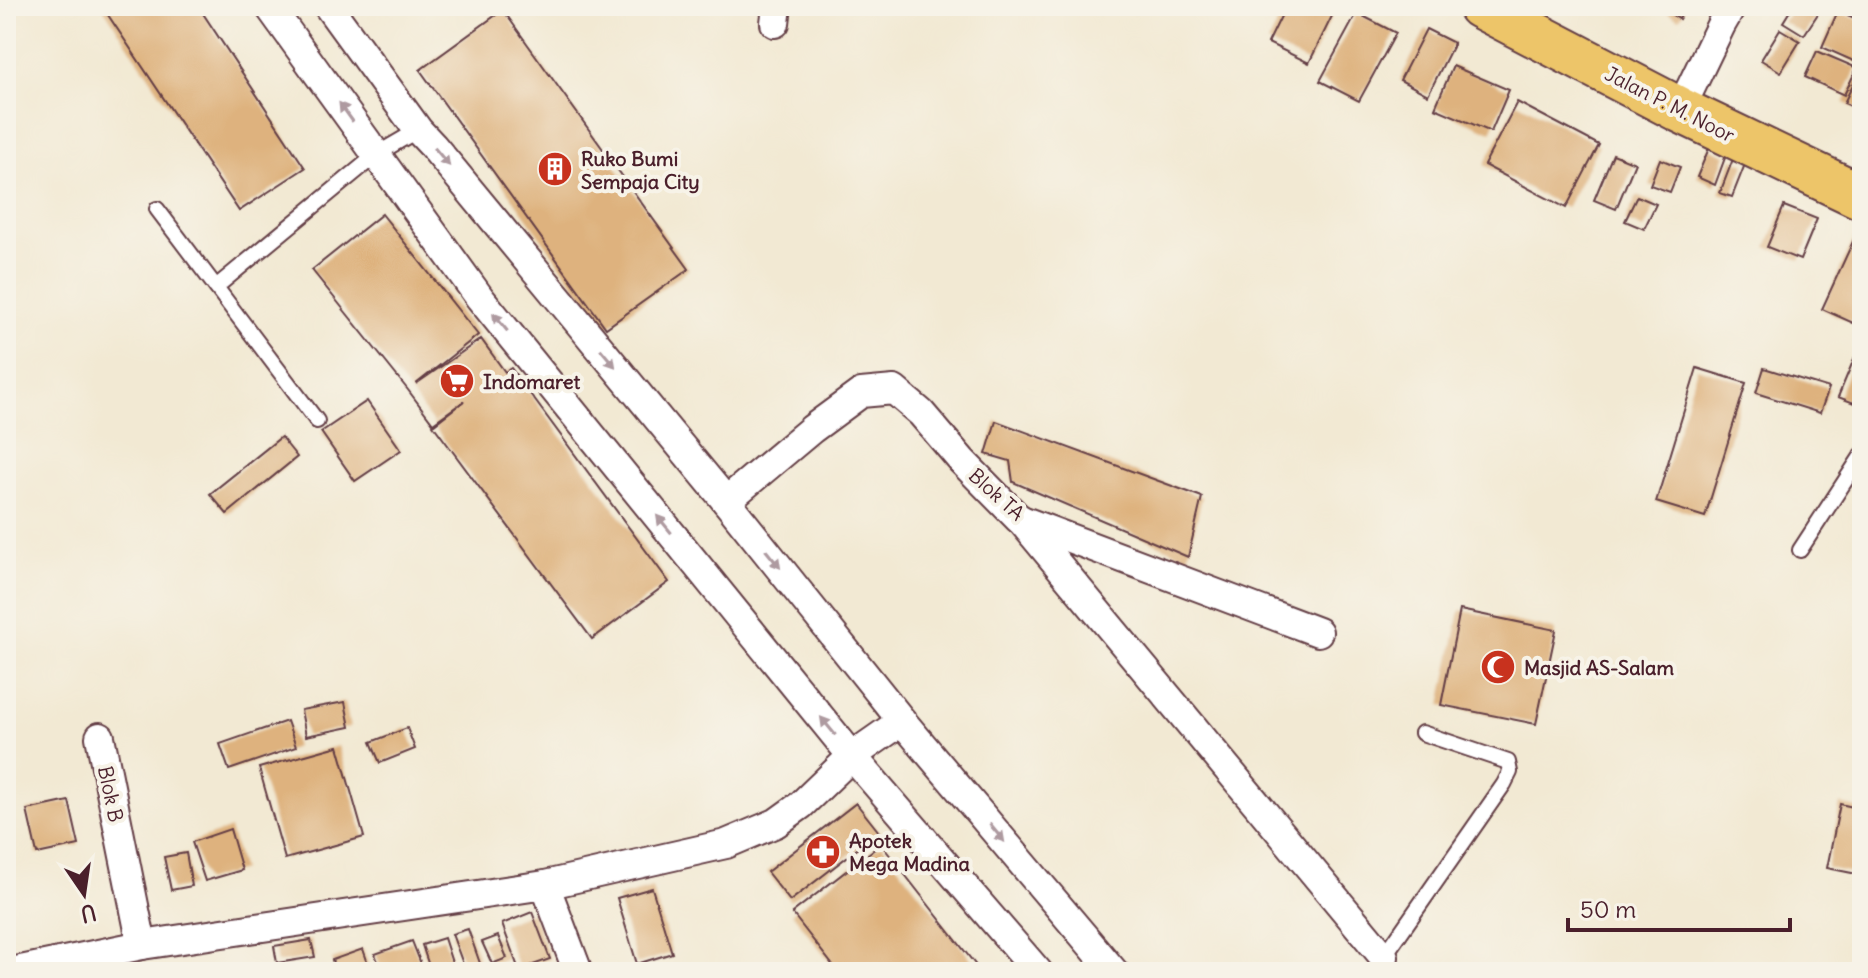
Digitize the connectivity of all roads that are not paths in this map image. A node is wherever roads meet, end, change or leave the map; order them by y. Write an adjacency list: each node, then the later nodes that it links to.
1 (269, 6): 7 (street, one-way to 1)
2 (328, 6): 6 (street)
3 (1480, 6): 5 (highway, Jalan P. M. Noor)
4 (1732, 6): 5 (street)
5 (1680, 110): 8 (highway, Jalan P. M. Noor)
6 (418, 130): 7 (lane); 13 (street, one-way to 13)
7 (377, 154): 10 (lane); 20 (street, one-way to 7)
8 (1862, 197)
9 (157, 209): 10 (lane)
10 (216, 287): 11 (lane)
11 (317, 421)
12 (1862, 455): 15 (lane)
13 (726, 501): 14 (street, Blok TA); 17 (street, one-way to 17)
14 (1019, 519): 16 (street, Blok TA); 23 (street)
15 (1800, 550)
16 (1318, 632)
17 (902, 721): 20 (street); 27 (street, one-way to 27)
18 (1422, 733): 23 (lane)
19 (100, 737): 22 (street, Blok B)
20 (852, 756): 21 (street); 26 (street)
21 (545, 885): 22 (street); 25 (street)
22 (142, 945): 24 (street)
23 (1379, 964)
24 (11, 972)
25 (578, 972)
26 (1038, 972)
27 (1114, 972)

